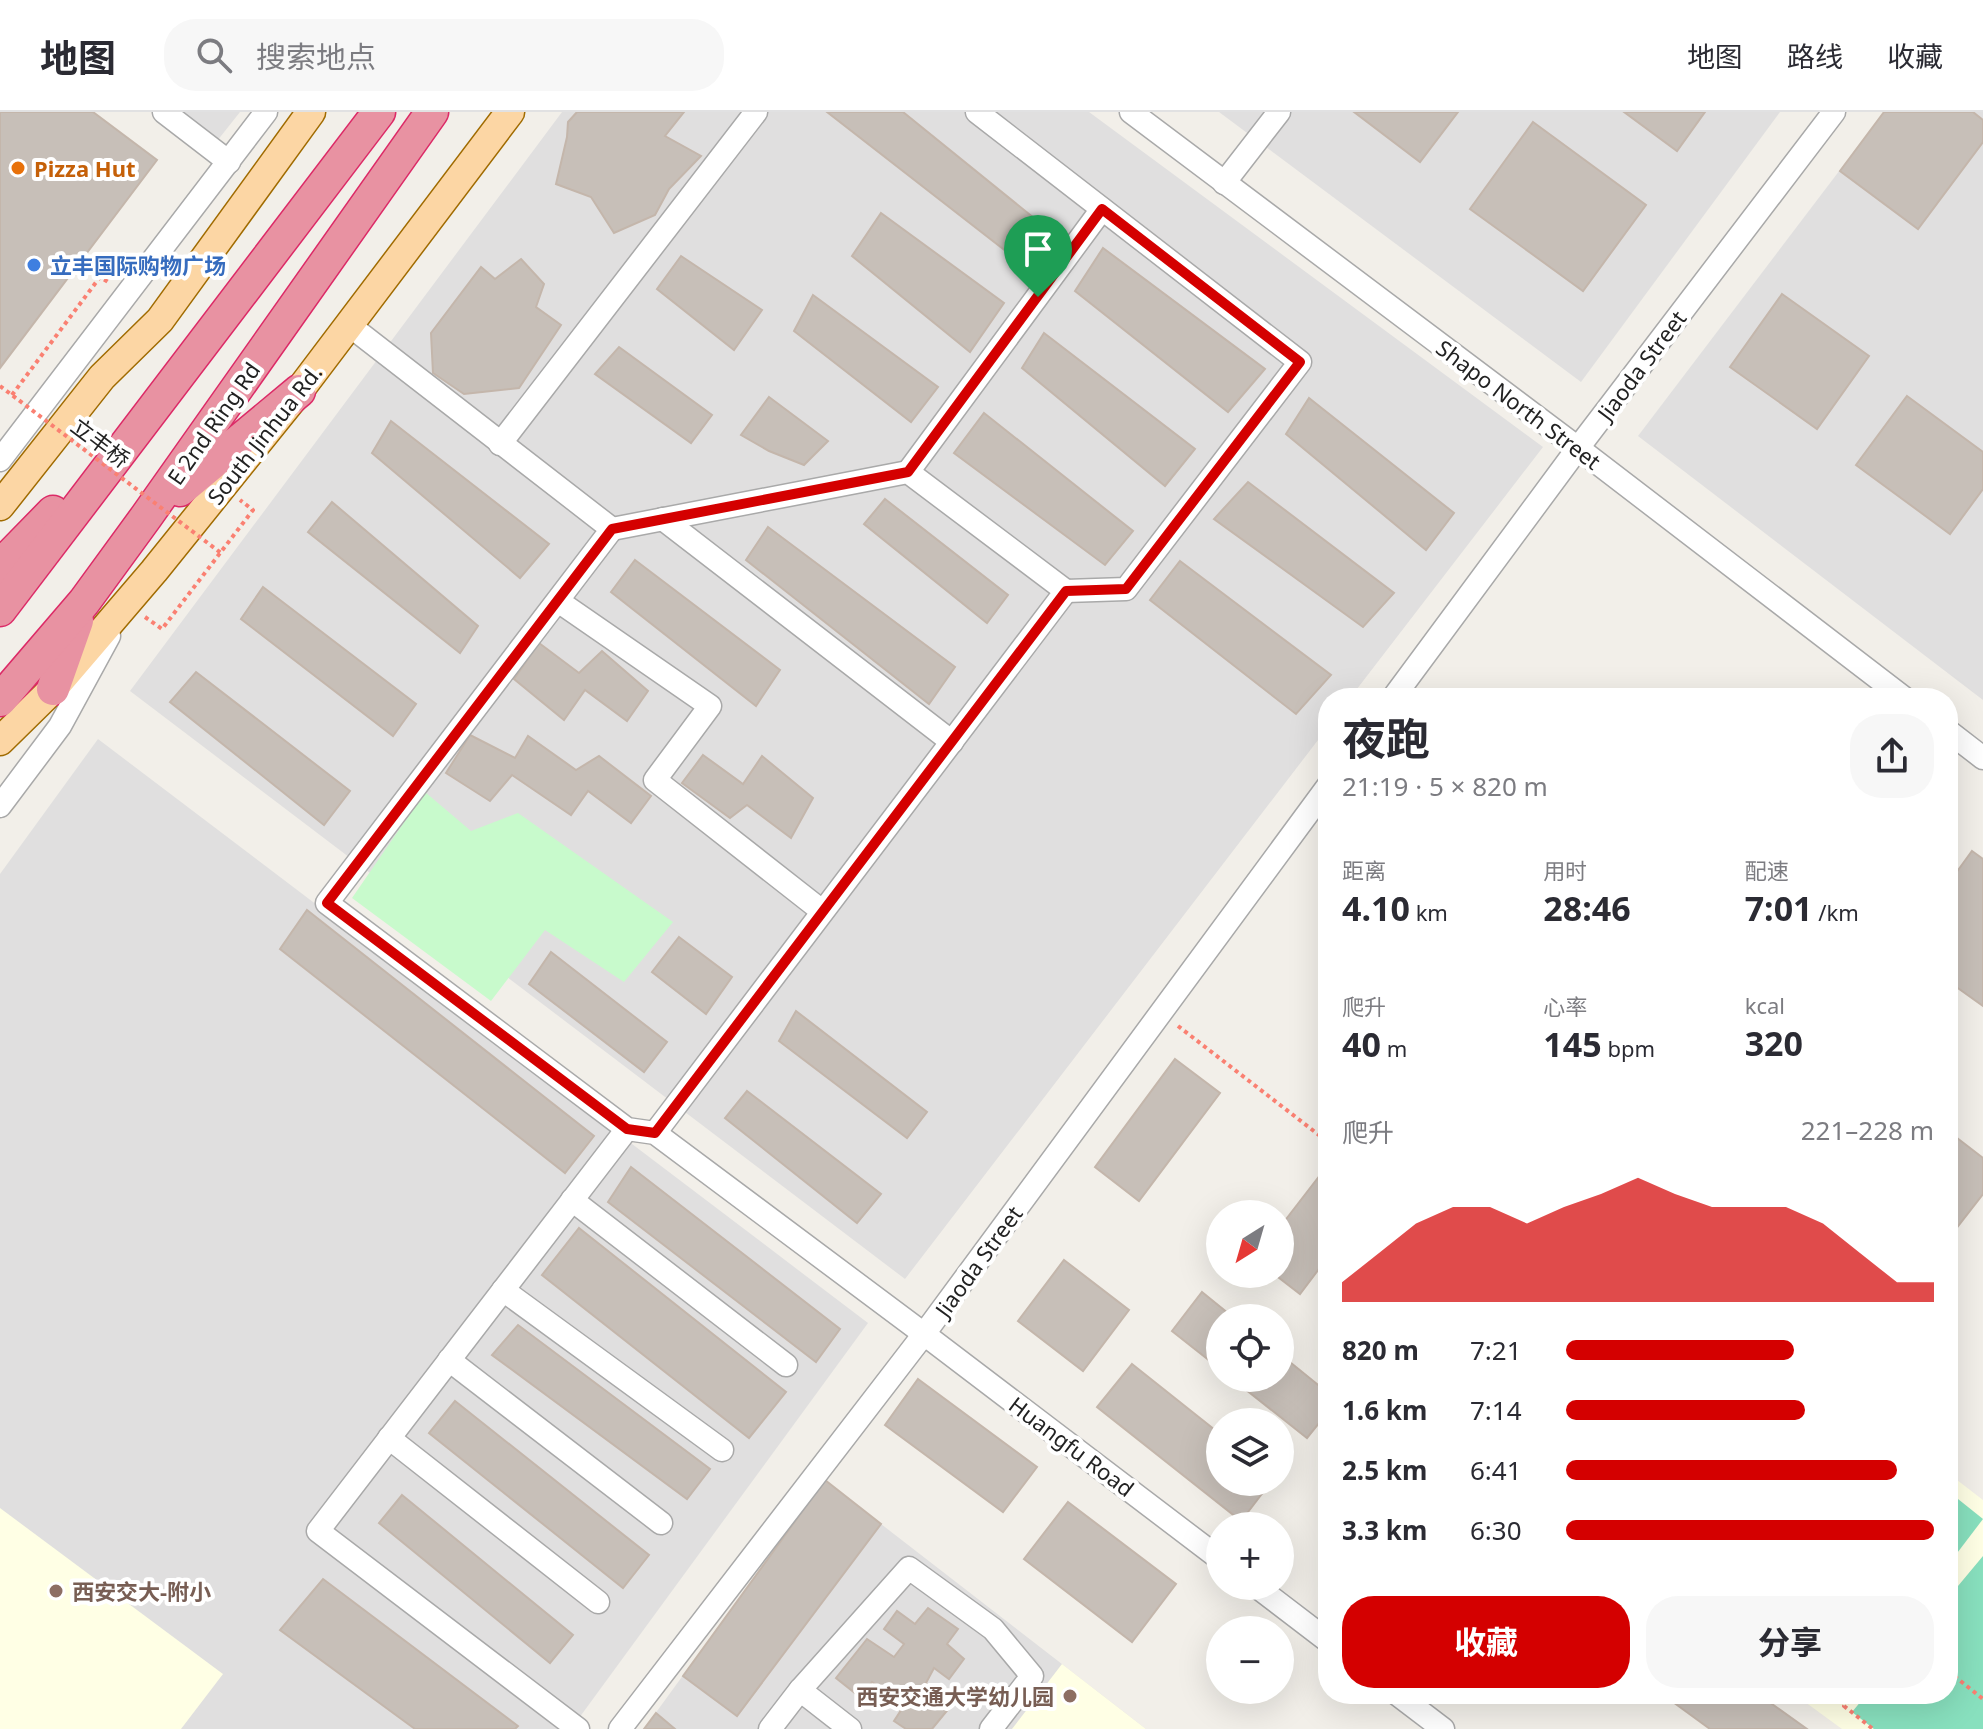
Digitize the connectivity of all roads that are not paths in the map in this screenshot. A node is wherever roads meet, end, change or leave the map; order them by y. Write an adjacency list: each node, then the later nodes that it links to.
1 (164, 112): 12 (street)
2 (266, 112): 12 (street)
3 (311, 112): 22 (main road)
4 (510, 112): 15 (main road, South Jinhua Rd.)
5 (756, 112): 18 (street)
6 (977, 112): 14 (street)
7 (1131, 112): 13 (street, Shapo North Street)
8 (1279, 112): 13 (street)
9 (1834, 112): 19 (street, Jiaoda Street)
10 (373, 120): 17 (highway)
11 (423, 124): 23 (highway, E 2nd Ring Rd)
12 (229, 162): 20 (street)
13 (1224, 183): 19 (street, Shapo North Street)
14 (1102, 209): 21 (street); 27 (street)
15 (349, 325): 16 (main road, South Jinhua Rd.); 18 (street)
16 (299, 391): 23 (highway); 30 (main road, South Jinhua Rd.)
17 (151, 412): 26 (highway); 31 (highway)
18 (500, 444): 25 (street)
19 (1578, 448): 32 (street, Jiaoda Street); 33 (street, Shapo North Street)
20 (0, 460)
21 (908, 472): 24 (street); 27 (street)
22 (0, 506)
23 (146, 517): 29 (highway, E 2nd Ring Rd)
24 (663, 519): 25 (street); 38 (street)
25 (612, 529): 28 (street)
26 (0, 569)
27 (1066, 591): 38 (street)
28 (558, 601): 42 (street); 43 (street)
29 (84, 602): 34 (highway); 35 (highway, E 2nd Ring Rd)
30 (127, 603): 34 (main road, South Jinhua Rd.); 41 (street)
31 (0, 610)
32 (1400, 688)
33 (1891, 688)
34 (53, 689): 37 (main road, South Jinhua Rd.)
35 (0, 700)
36 (1958, 739): 39 (street)
37 (0, 741)
38 (952, 742): 42 (street)
39 (1983, 758)
40 (1318, 800): 47 (street, Jiaoda Street)
41 (0, 806)
42 (822, 911): 44 (street)
43 (627, 1129): 44 (street); 45 (street)
44 (655, 1133): 47 (street, Huangfu Road)
45 (572, 1200): 46 (street); 49 (street)
46 (503, 1290): 48 (street); 51 (street)
47 (924, 1334): 53 (street, Huangfu Road); 60 (street, Jiaoda Street)
48 (449, 1360): 50 (street); 52 (street)
49 (786, 1365)
50 (389, 1438): 55 (street); 59 (street)
51 (722, 1450)
52 (661, 1523)
53 (1206, 1548)
54 (1274, 1600): 56 (street)
55 (598, 1602)
56 (1318, 1633)
57 (800, 1690): 61 (street); 62 (street); 63 (street)
58 (1410, 1704): 64 (street)
59 (578, 1729)
60 (620, 1729)
61 (770, 1729)
62 (850, 1729)
63 (991, 1729)
64 (1443, 1729)

